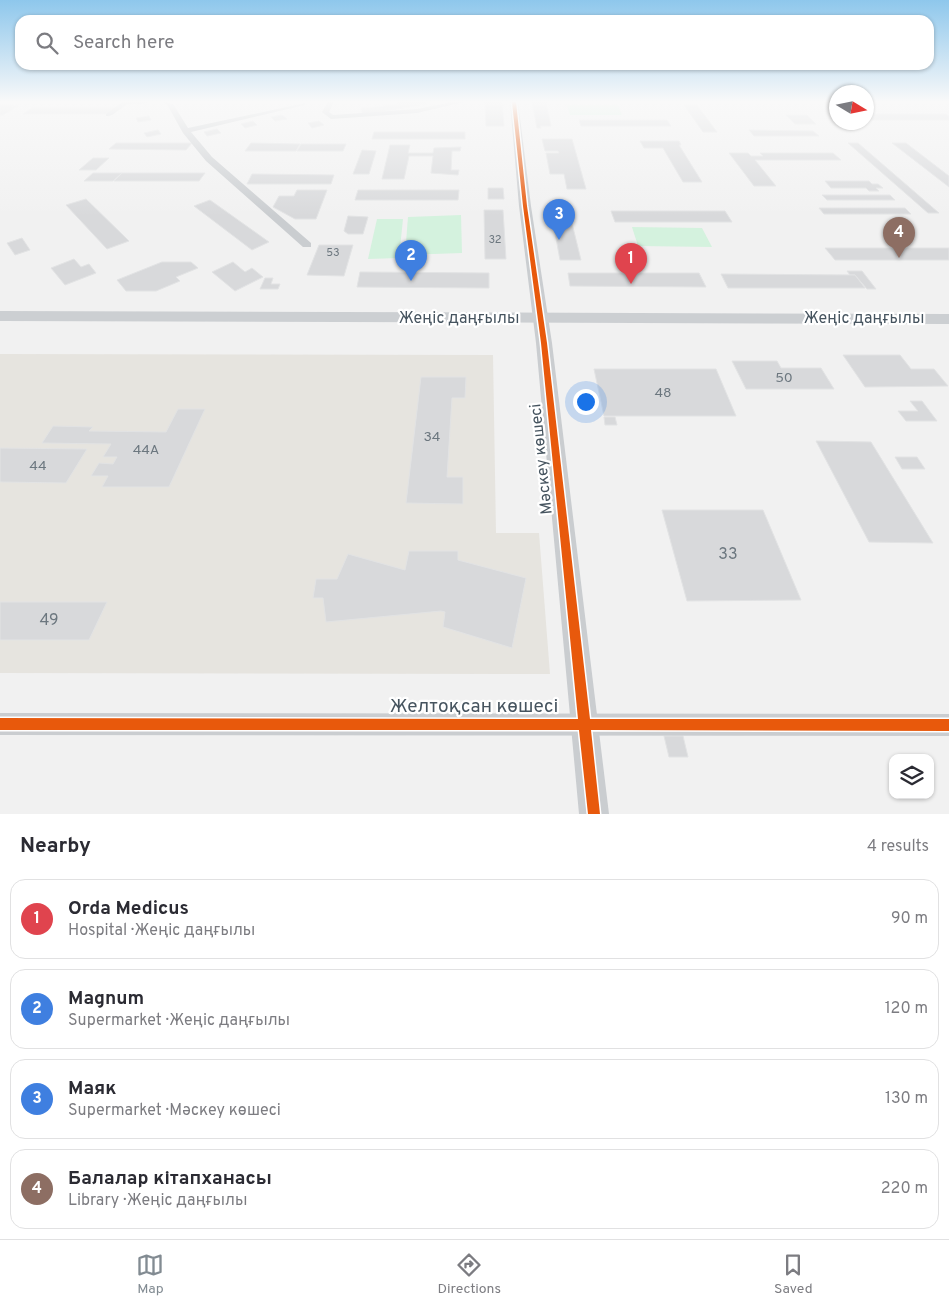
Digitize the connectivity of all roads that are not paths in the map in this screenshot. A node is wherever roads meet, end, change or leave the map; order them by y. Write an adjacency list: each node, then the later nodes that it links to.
1 (193, 140): 3 (street)
2 (518, 140): 5 (street, Мәскеу көшесі)
3 (307, 245)
4 (0, 316): 5 (main road, Жеңіс даңғылы)
5 (541, 319): 6 (main road, Жеңіс даңғылы); 7 (street, Мәскеу көшесі)
6 (949, 319)
7 (583, 723): 8 (street, Желтоқсан көшесі); 9 (street, Желтоқсан көшесі); 10 (street, Мәскеу көшесі)
8 (0, 724)
9 (949, 725)
10 (594, 814)

